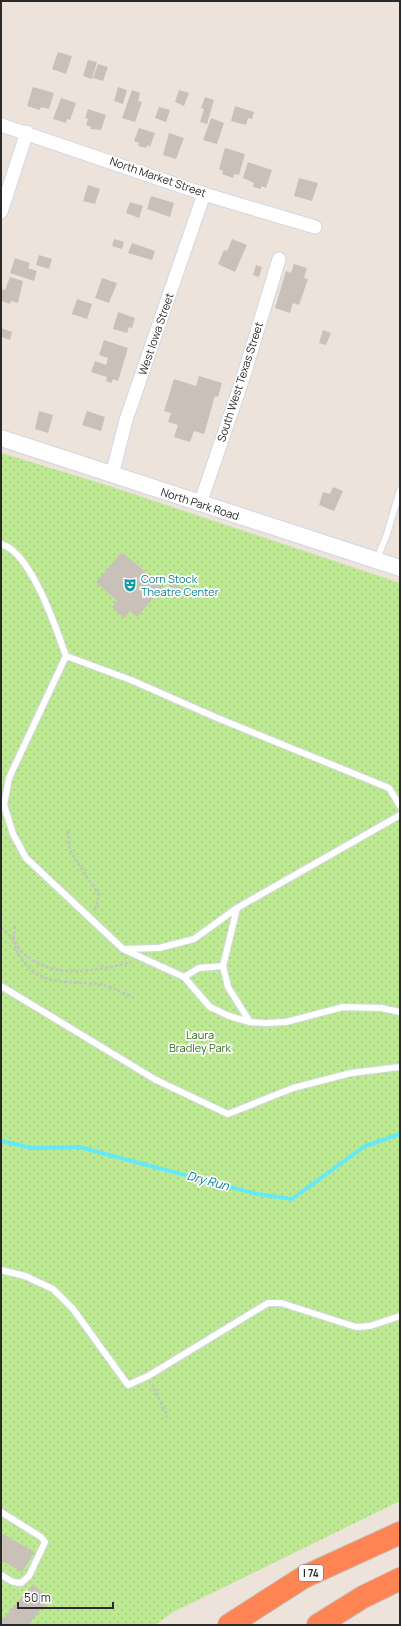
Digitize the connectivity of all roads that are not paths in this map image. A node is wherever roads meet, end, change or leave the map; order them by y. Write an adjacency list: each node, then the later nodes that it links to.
1 (1, 125): 2 (street, North Market Street)
2 (27, 132): 3 (street, North Market Street); 4 (street)
3 (204, 194): 5 (street, North Market Street); 8 (street, West Iowa Street)
4 (1, 212)
5 (315, 227)
6 (279, 259): 10 (street, South West Texas Street)
7 (1, 438): 8 (street, North Park Road)
8 (112, 475): 10 (street, North Park Road)
9 (400, 490): 12 (lane)
10 (200, 504): 12 (street, North Park Road)
11 (1, 544): 14 (lane)
12 (377, 561): 13 (street, North Park Road)
13 (400, 568)
14 (66, 656): 15 (lane); 18 (lane)
15 (400, 806)
16 (400, 815): 17 (lane)
17 (237, 908): 18 (lane); 19 (lane)
18 (123, 950): 20 (lane)
19 (223, 966): 20 (lane); 23 (lane)
20 (184, 977): 23 (lane)
21 (1, 986): 24 (lane)
22 (400, 1012): 23 (lane)
23 (250, 1022)
24 (400, 1067)
25 (1, 1270): 26 (lane)
26 (400, 1316)
27 (1, 1512): 29 (lane)
28 (400, 1533): 31 (highway, I 74)
29 (1, 1575)
30 (400, 1579): 32 (highway)
31 (229, 1625)
32 (318, 1625)

